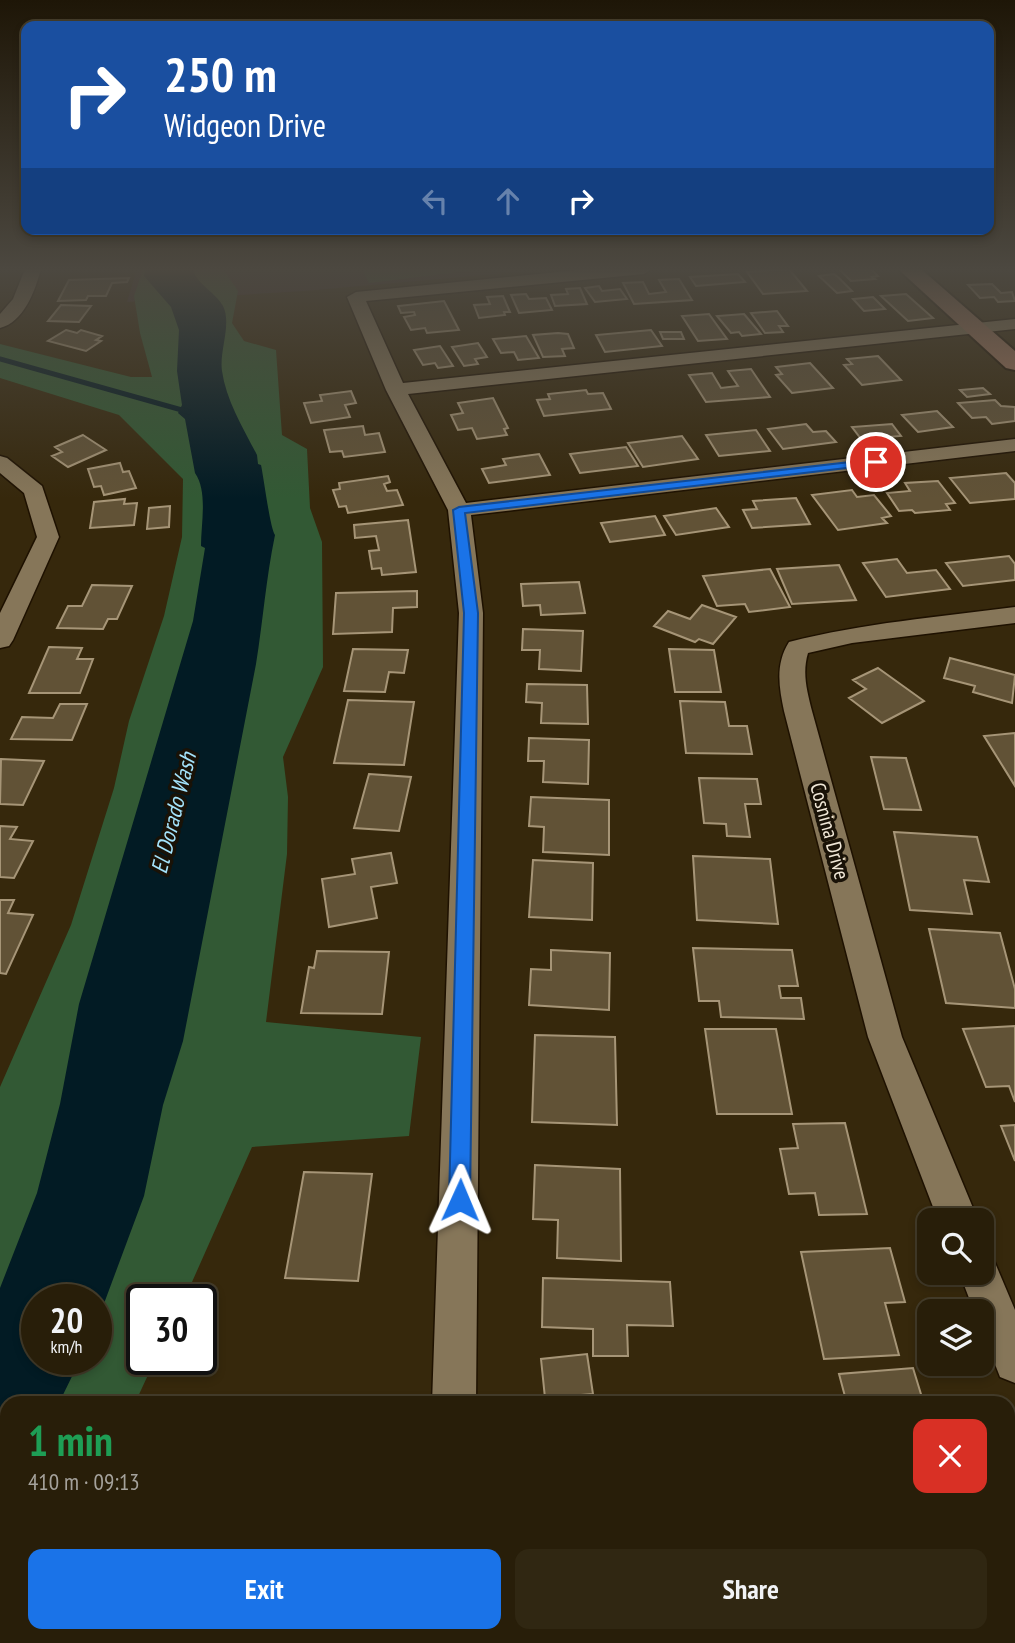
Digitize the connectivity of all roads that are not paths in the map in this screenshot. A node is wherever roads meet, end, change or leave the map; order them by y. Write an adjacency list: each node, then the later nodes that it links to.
1 (377, 346): 5 (street)
2 (817, 346): 5 (street)
3 (995, 346): 4 (main road)
4 (1015, 363)
5 (396, 390): 8 (street)
6 (1015, 445): 8 (street)
7 (0, 462): 10 (street)
8 (459, 510): 14 (street)
9 (1015, 615): 11 (street, Cosnina Drive)
10 (0, 640)
11 (953, 1208)
12 (984, 1285): 13 (street)
13 (1015, 1362)
14 (454, 1396)

